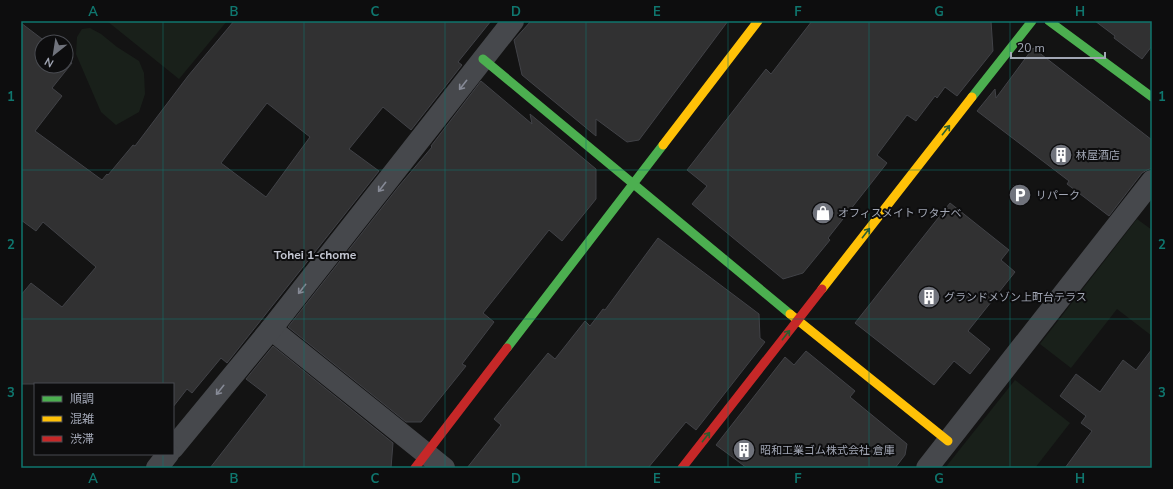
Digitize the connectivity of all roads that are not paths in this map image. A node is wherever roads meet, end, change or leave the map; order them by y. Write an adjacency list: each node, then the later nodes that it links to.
1 (513, 21): 5 (street)
2 (758, 21): 8 (street)
3 (1032, 21): 9 (street, one-way to 3)
4 (1049, 21): 6 (street)
5 (483, 59): 8 (street); 10 (street, one-way to 10)
6 (1152, 97)
7 (1152, 181): 11 (street)
8 (634, 184): 9 (street); 14 (street)
9 (798, 320): 11 (street); 17 (street, one-way to 9)
10 (270, 329): 12 (street, one-way to 12); 14 (street)
11 (948, 441): 18 (street)
12 (174, 447)
13 (167, 455): 15 (street)
14 (421, 461): 16 (street)
15 (157, 468)
16 (444, 468)
17 (682, 468)
18 (927, 468)

